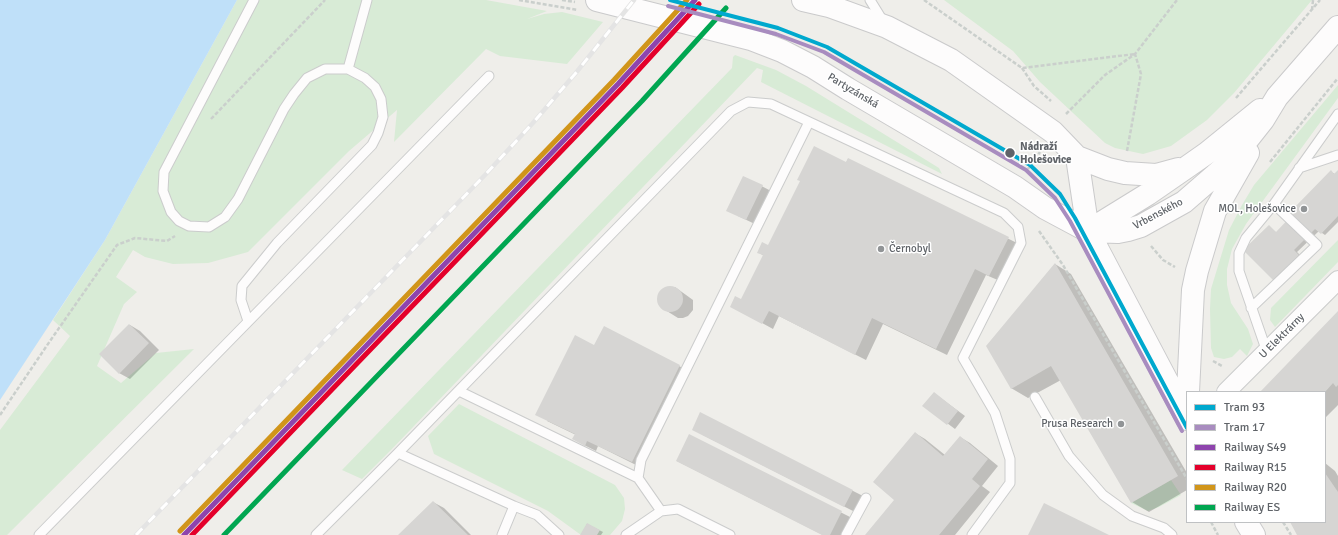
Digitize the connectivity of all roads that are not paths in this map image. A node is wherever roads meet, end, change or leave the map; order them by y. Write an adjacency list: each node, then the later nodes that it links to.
1 (254, 0): 9 (lane)
2 (368, 0): 9 (lane)
3 (802, 0): 6 (main road)
4 (870, 0): 8 (lane)
5 (597, 3): 19 (main road, Partyzánská)
6 (833, 3): 8 (main road)
7 (1338, 26): 11 (main road, Vrbenského)
8 (887, 27): 15 (main road)
9 (348, 69): 22 (lane)
10 (489, 76): 22 (lane)
11 (1277, 97): 16 (main road, Vrbenského); 19 (main road, Vrbenského); 25 (main road, Vrbenského)
12 (1338, 114): 17 (lane)
13 (809, 122): 24 (lane); 30 (lane); 42 (lane)
14 (1338, 155): 17 (lane)
15 (1077, 157): 16 (main road, Vrbenského); 19 (main road)
16 (1187, 167): 19 (main road, Vrbenského)
17 (1300, 168): 18 (lane)
18 (1274, 204): 21 (lane); 21 (lane)
19 (1088, 231): 28 (main road)
20 (1338, 280): 23 (street, U Elektrárny)
21 (1251, 308): 23 (lane)
22 (248, 322): 35 (lane)
23 (1267, 352): 26 (street, U Elektrárny)
24 (459, 391): 29 (lane); 30 (lane)
25 (1188, 391)
26 (1227, 391)
27 (1035, 397): 43 (lane)
28 (1186, 414)
29 (398, 453): 32 (lane); 36 (lane)
30 (638, 478): 33 (lane)
31 (866, 498): 41 (lane)
32 (514, 506): 37 (lane); 38 (lane)
33 (661, 511): 39 (lane); 40 (lane)
34 (1247, 523): 44 (main road)
35 (39, 535)
36 (316, 535)
37 (502, 535)
38 (560, 535)
39 (626, 535)
40 (730, 535)
41 (846, 535)
42 (972, 535)
43 (1172, 535)
44 (1254, 535)

